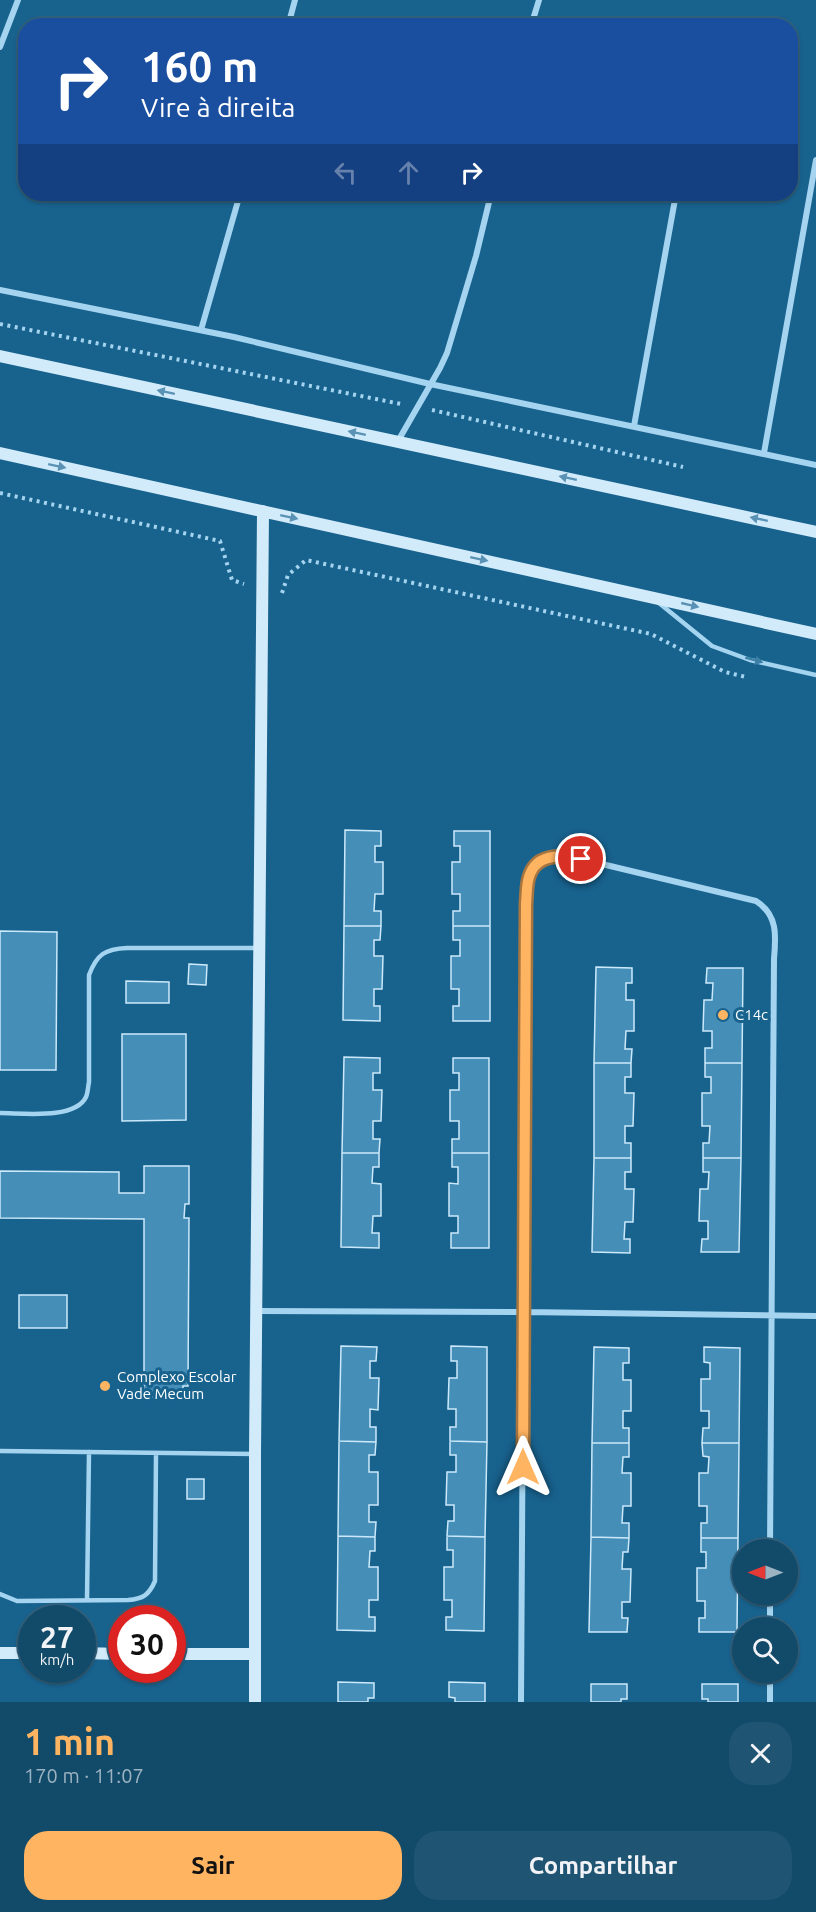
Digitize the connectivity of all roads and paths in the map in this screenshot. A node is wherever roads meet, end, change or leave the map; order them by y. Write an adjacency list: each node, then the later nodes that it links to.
1 (18, 0): 6 (street)
2 (295, 0): 4 (street)
3 (539, 0): 5 (street)
4 (290, 18)
5 (533, 18)
6 (0, 47)
7 (816, 160): 20 (street)
8 (238, 201): 13 (street)
9 (489, 201): 15 (street)
10 (675, 201): 17 (street)
11 (0, 290): 13 (street)
12 (0, 324): 16 (path)
13 (201, 330): 15 (street)
14 (0, 356): 18 (street, one-way to 14)
15 (430, 384): 16 (street); 17 (street)
16 (417, 407): 18 (street); 22 (path)
17 (634, 426): 20 (street)
18 (398, 441): 25 (street, one-way to 18)
19 (0, 453): 24 (street, one-way to 24)
20 (764, 453): 21 (street)
21 (816, 465)
22 (683, 467)
23 (0, 493): 26 (path)
24 (263, 511): 26 (street); 27 (street, one-way to 27)
25 (816, 532)
26 (261, 590): 30 (path); 31 (street)
27 (652, 597): 28 (street, one-way to 28); 29 (lane, one-way to 29)
28 (816, 634)
29 (816, 675)
30 (757, 679)
31 (260, 948): 32 (lane); 33 (street)
32 (0, 1113)
33 (257, 1311): 34 (street); 40 (street)
34 (524, 1312): 35 (street); 35 (street); 50 (street)
35 (773, 1316): 36 (street); 41 (street)
36 (816, 1316)
37 (0, 1451): 38 (lane)
38 (89, 1452): 39 (lane); 43 (lane)
39 (156, 1453): 40 (lane); 43 (lane)
40 (255, 1454): 47 (street)
41 (770, 1539)
42 (0, 1594): 43 (lane)
43 (87, 1600)
44 (0, 1653): 45 (street)
45 (18, 1653)
46 (186, 1654): 47 (street)
47 (254, 1654): 49 (street)
48 (770, 1683): 51 (street)
49 (255, 1702)
50 (521, 1702)
51 (770, 1702)

